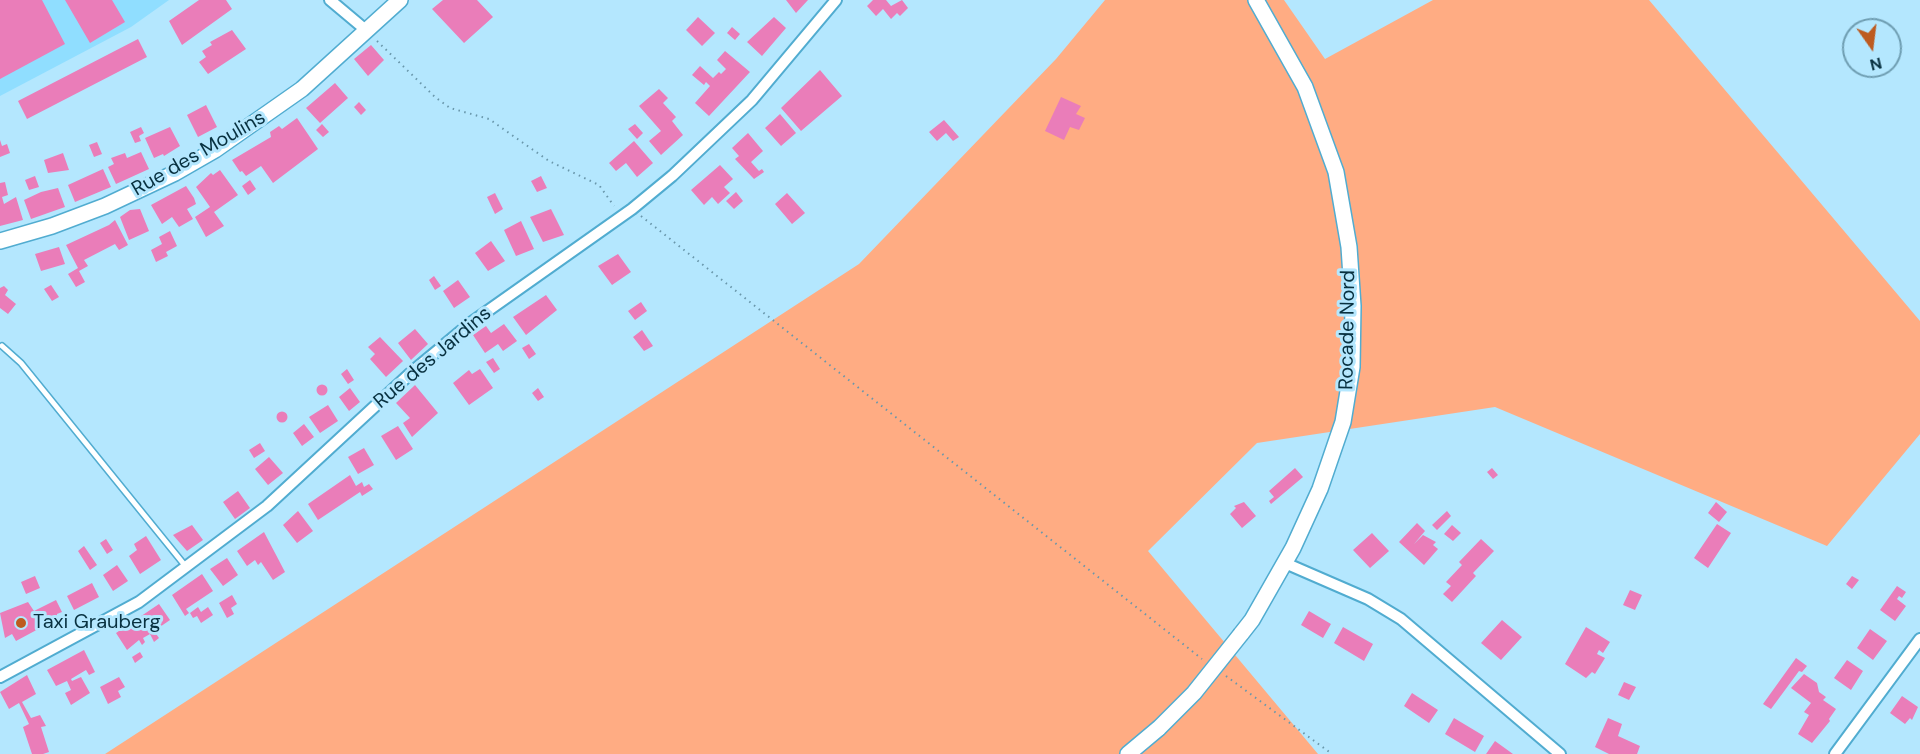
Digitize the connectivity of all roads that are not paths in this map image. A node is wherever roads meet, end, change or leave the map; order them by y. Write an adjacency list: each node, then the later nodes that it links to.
1 (330, 0): 5 (street)
2 (400, 0): 5 (main road, Rue des Moulins)
3 (836, 0): 9 (street, Rue des Jardins)
4 (1256, 0): 8 (main road, Rocade Nord)
5 (367, 31): 6 (main road, Rue des Moulins)
6 (0, 241)
7 (2, 346): 9 (lane)
8 (1285, 563): 13 (main road, Rocade Nord, bridge); 14 (street)
9 (187, 569): 11 (street, Rue des Jardins)
10 (1920, 639): 12 (street)
11 (0, 677)
12 (1841, 752)
13 (1128, 754)
14 (1560, 754)

